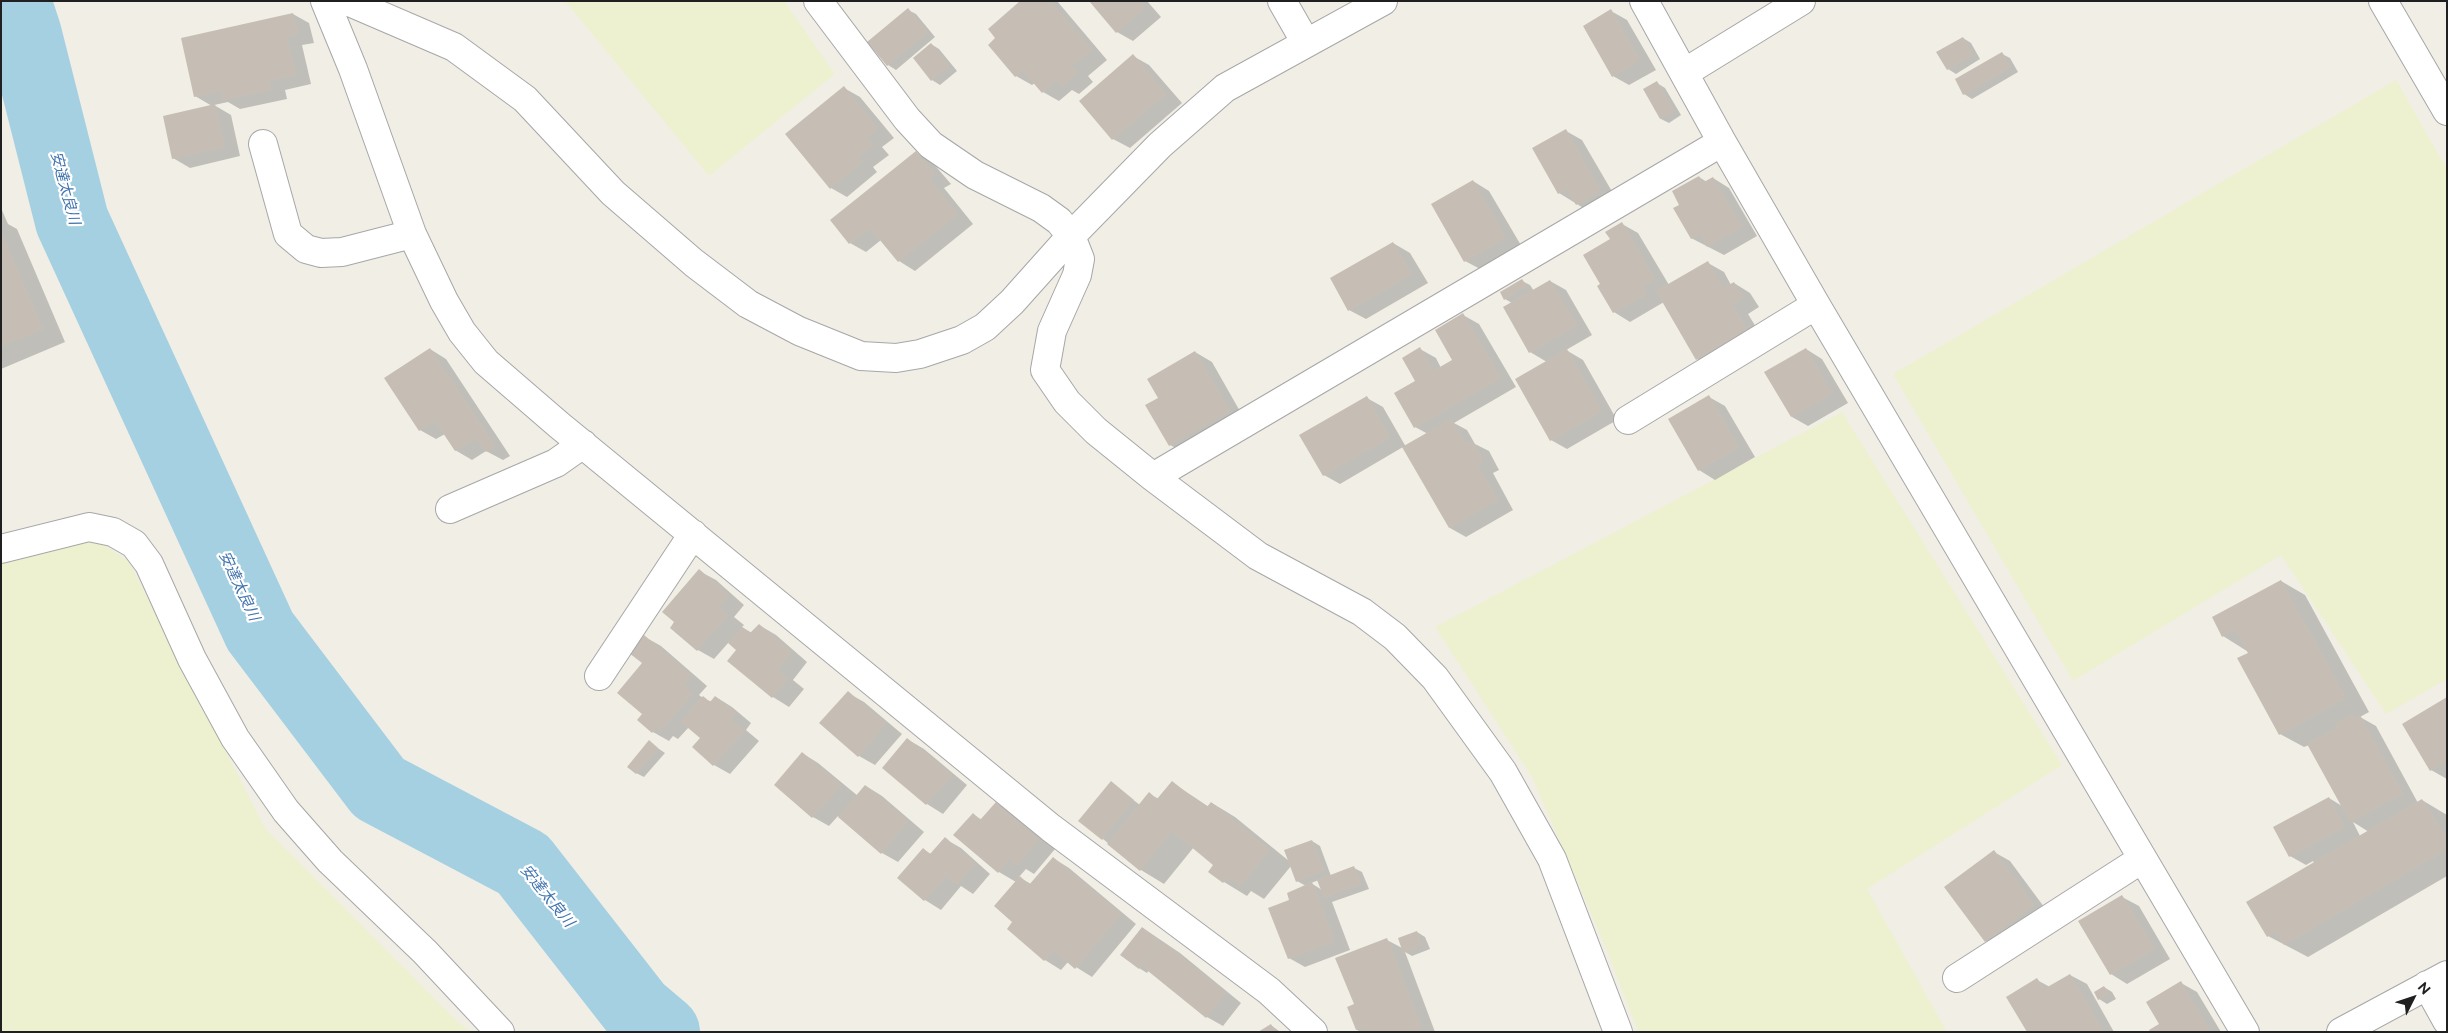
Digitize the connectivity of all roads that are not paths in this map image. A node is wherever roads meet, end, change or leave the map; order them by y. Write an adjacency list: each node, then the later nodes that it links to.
1 (325, 1): 14 (street)
2 (347, 1): 15 (street)
3 (818, 1): 15 (street)
4 (1282, 1): 9 (street)
5 (1383, 1): 9 (street)
6 (1644, 1): 10 (street)
7 (1801, 1): 10 (street)
8 (2383, 1): 11 (street)
9 (1306, 44): 15 (street)
10 (1684, 74): 12 (street)
11 (2447, 111)
12 (1722, 142): 16 (street); 19 (street)
13 (263, 144): 14 (street)
14 (412, 234): 18 (street)
15 (1071, 236): 19 (street)
16 (1816, 305): 17 (street); 24 (street)
17 (1628, 420)
18 (583, 444): 20 (street); 21 (street)
19 (1153, 477): 30 (street)
20 (450, 509)
21 (693, 534): 23 (street); 29 (street)
22 (1, 549): 28 (street)
23 (599, 676)
24 (2142, 859): 25 (street); 31 (street)
25 (1957, 978)
26 (2437, 980): 27 (street); 32 (street)
27 (2447, 1021)
28 (500, 1032)
29 (1313, 1032)
30 (1618, 1032)
31 (2245, 1032)
32 (2341, 1032)

